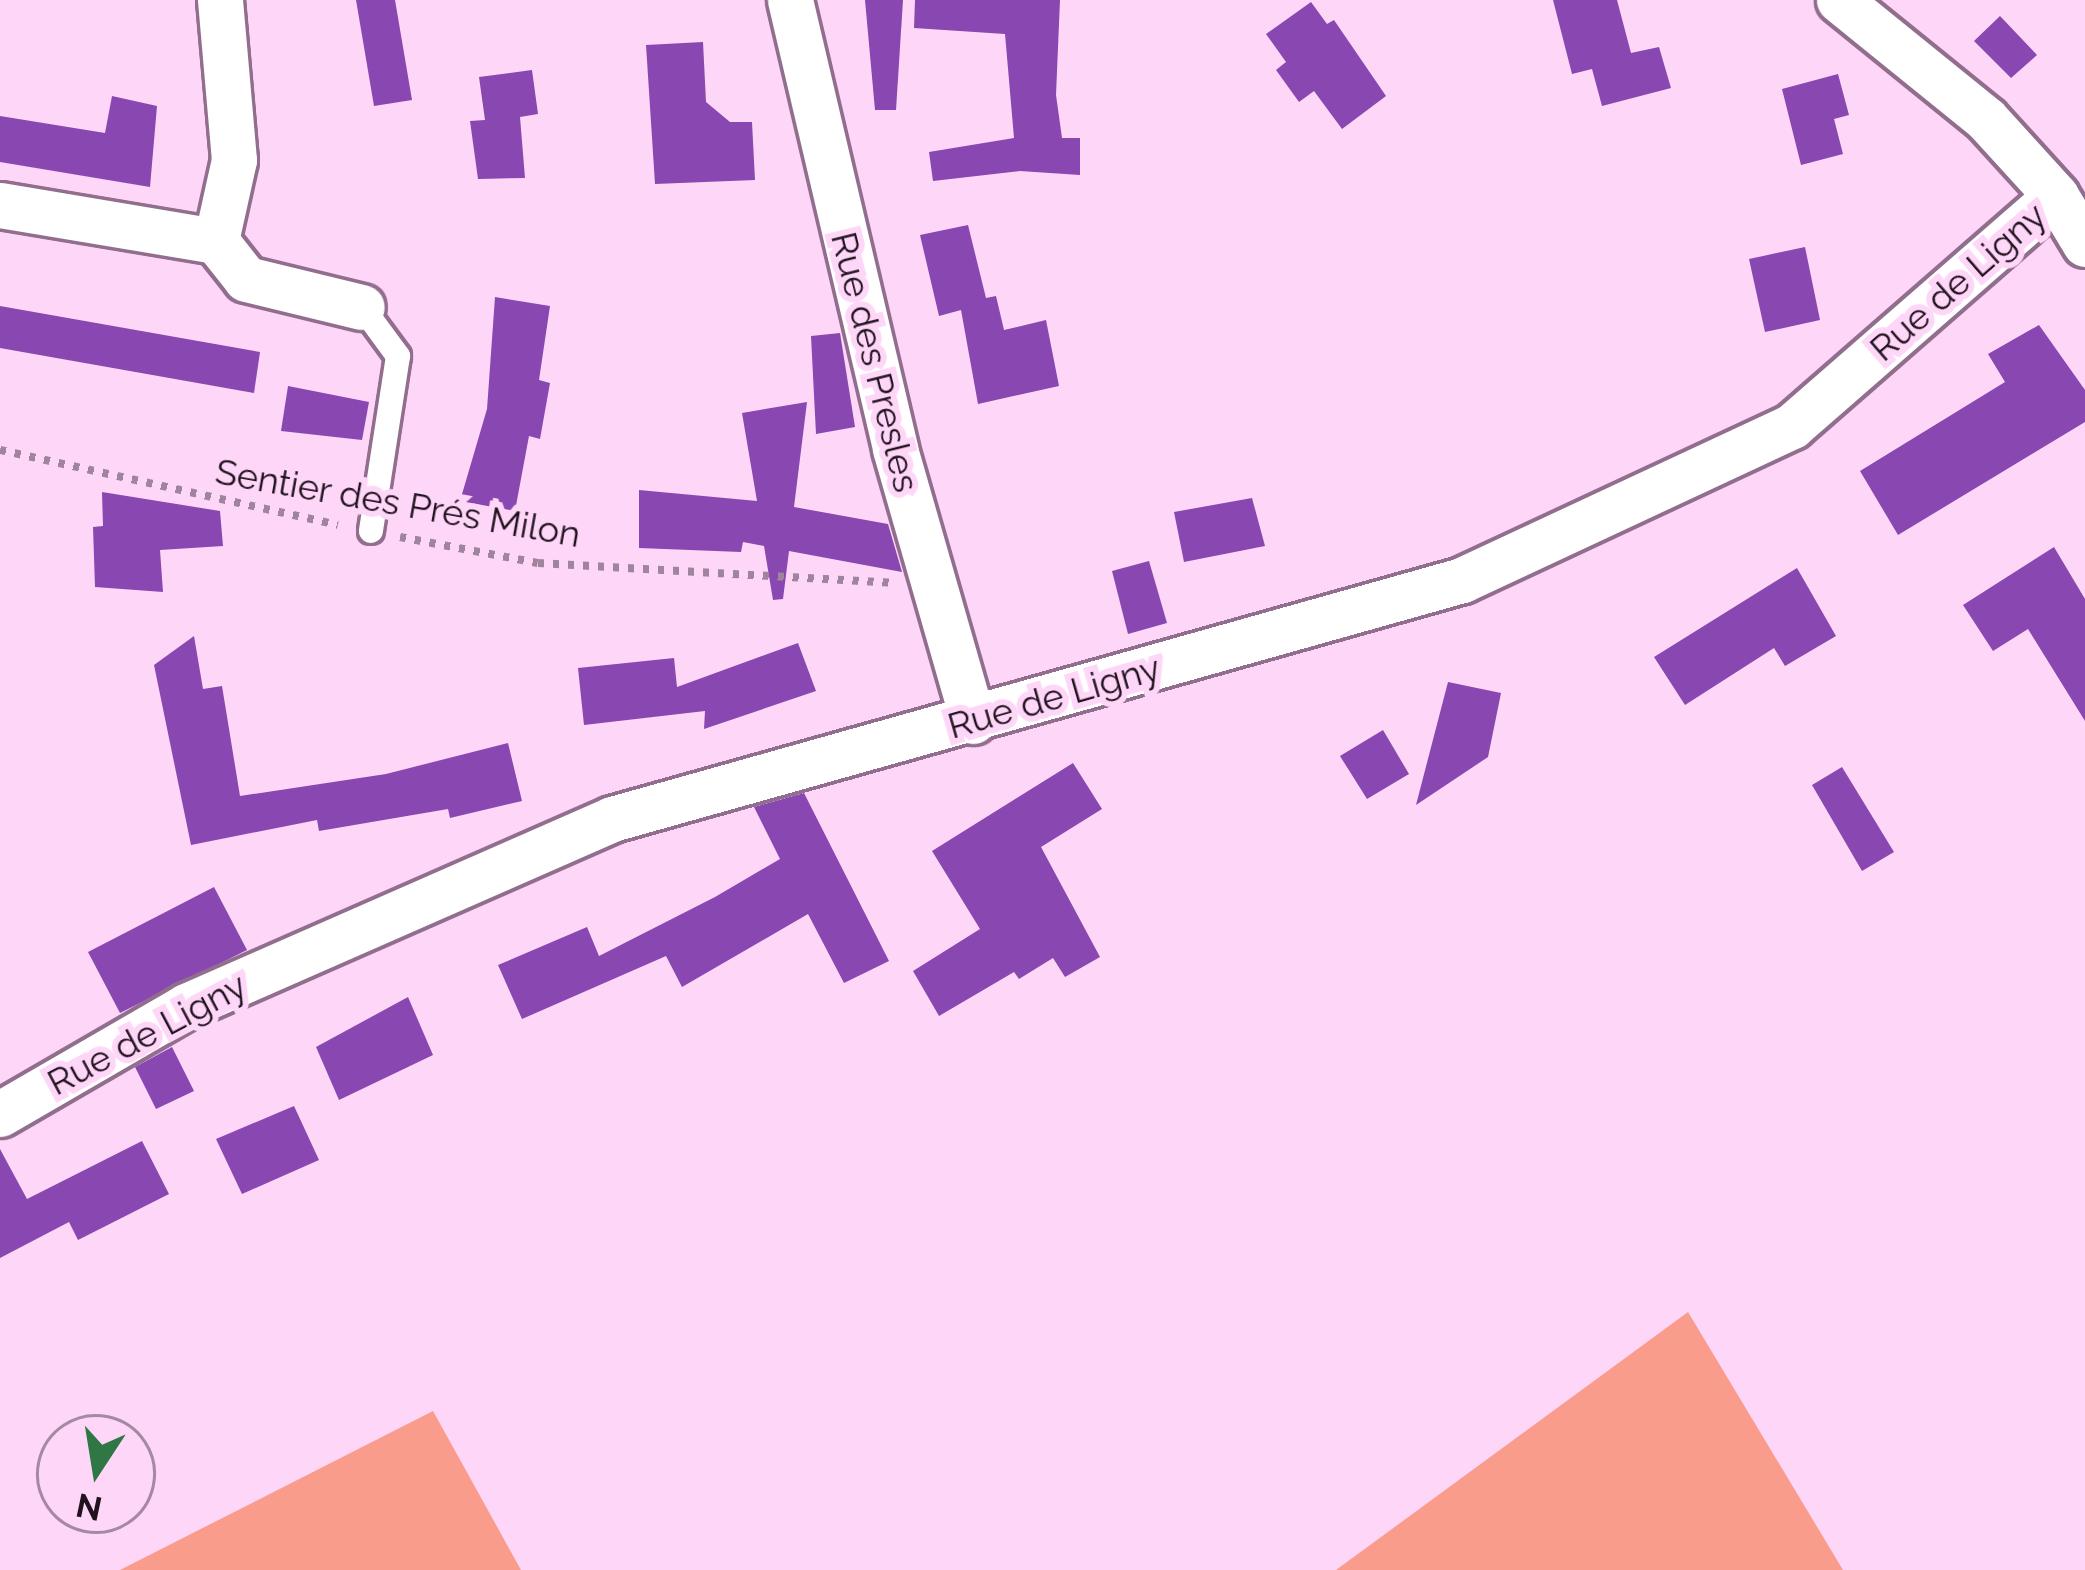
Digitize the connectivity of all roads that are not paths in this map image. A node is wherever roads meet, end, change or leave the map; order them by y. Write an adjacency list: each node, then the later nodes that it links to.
1 (220, 0): 6 (street)
2 (790, 0): 10 (street, Rue des Presles)
3 (1839, 0): 4 (street)
4 (2056, 196): 7 (street); 10 (street, Rue de Ligny)
5 (0, 205): 6 (street)
6 (216, 242): 8 (street)
7 (2085, 244)
8 (362, 307): 9 (lane)
9 (371, 531)
10 (973, 721): 11 (street, Rue de Ligny)
11 (0, 1114)

